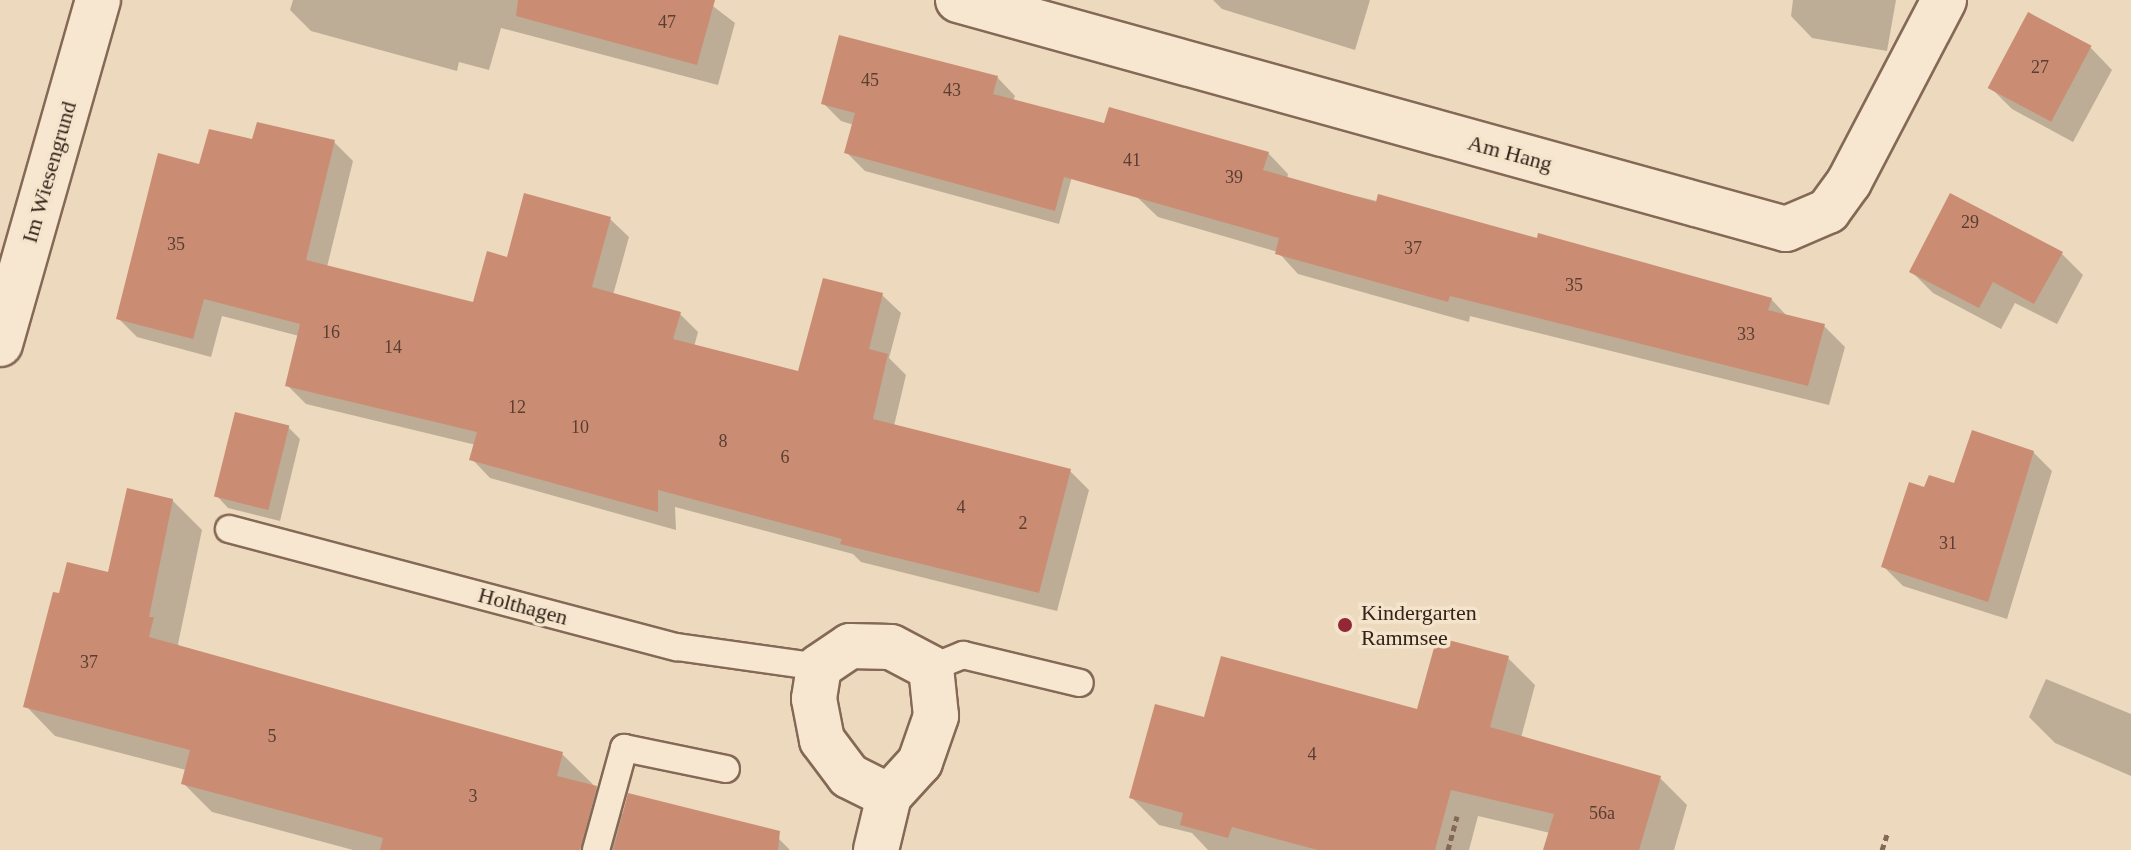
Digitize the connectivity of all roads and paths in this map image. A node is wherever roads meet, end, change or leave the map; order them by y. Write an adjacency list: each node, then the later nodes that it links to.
1 (98, 0): 4 (street, Im Wiesengrund)
2 (958, 0): 3 (street, Am Hang)
3 (1944, 0)
4 (0, 344)
5 (229, 529): 6 (lane, Holthagen)
6 (819, 667): 7 (street); 10 (street)
7 (931, 668): 8 (lane); 10 (street)
8 (1080, 683)
9 (726, 769): 13 (lane)
10 (889, 796): 14 (street)
11 (1457, 816): 15 (path)
12 (1888, 832): 16 (path)
13 (596, 850)
14 (876, 850)
15 (1448, 850)
16 (1882, 850)

